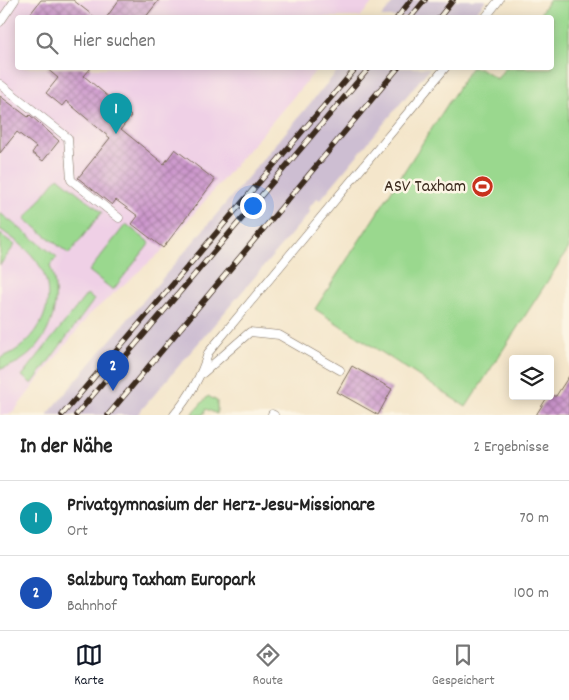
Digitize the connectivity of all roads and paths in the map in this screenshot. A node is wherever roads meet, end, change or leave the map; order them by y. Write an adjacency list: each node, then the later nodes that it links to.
1 (15, 0): 4 (lane)
2 (499, 0): 3 (lane)
3 (487, 15)
4 (0, 22)
5 (443, 70): 9 (lane)
6 (0, 84): 7 (lane)
7 (119, 218)
8 (340, 370): 9 (lane)
9 (202, 374): 10 (lane)
10 (174, 415)

